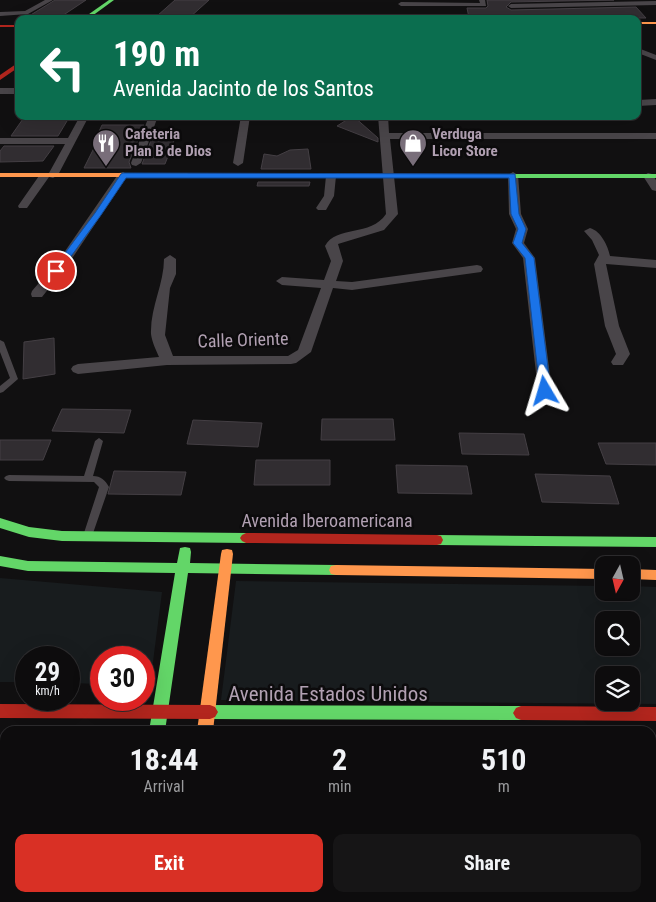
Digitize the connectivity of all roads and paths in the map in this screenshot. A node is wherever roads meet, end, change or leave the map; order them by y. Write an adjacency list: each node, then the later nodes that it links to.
1 (50, 0): 10 (street)
2 (112, 0): 12 (street)
3 (124, 0): 13 (street)
4 (617, 2): 6 (street); 9 (street)
5 (483, 3): 8 (street)
6 (656, 3)
7 (401, 4): 8 (street)
8 (433, 4): 11 (street)
9 (511, 6)
10 (0, 14)
11 (433, 14)
12 (90, 15)
13 (103, 15)
14 (641, 25): 15 (street)
15 (656, 25)
16 (0, 27): 17 (street)
17 (15, 28)
18 (648, 44): 19 (street)
19 (641, 45)
20 (641, 51): 21 (street)
21 (654, 57): 22 (street)
22 (641, 58)
23 (15, 67): 24 (street)
24 (0, 78)
25 (15, 78): 26 (street)
26 (0, 90): 27 (street)
27 (15, 91)
28 (641, 102): 29 (street)
29 (656, 102)
30 (83, 120): 36 (street)
31 (152, 120): 38 (street)
32 (245, 120): 39 (street)
33 (384, 120): 34 (street)
34 (386, 136): 35 (street); 44 (street)
35 (656, 136)
36 (72, 140): 37 (street); 41 (street)
37 (0, 141)
38 (136, 163)
39 (238, 163)
40 (0, 175): 41 (street)
41 (49, 175): 42 (street); 48 (street)
42 (123, 175): 43 (street); 57 (street)
43 (331, 176): 44 (street); 49 (street)
44 (388, 176): 45 (street); 56 (street, Calle Oriente)
45 (513, 176): 46 (street); 63 (street)
46 (652, 176): 47 (street)
47 (656, 188)
48 (23, 206)
49 (322, 208)
50 (590, 231): 52 (street)
51 (170, 259): 59 (street)
52 (604, 259): 53 (street); 60 (street)
53 (656, 264)
54 (476, 269): 56 (street)
55 (282, 281): 56 (street)
56 (328, 286): 59 (street, Calle Oriente)
57 (37, 294)
58 (0, 342): 62 (lane)
59 (167, 361): 61 (street, Calle Oriente)
60 (618, 362)
61 (78, 368)
62 (0, 390)
63 (545, 391)
64 (99, 441): 66 (lane)
65 (9, 478): 66 (lane)
66 (88, 479): 68 (lane)
67 (0, 523): 68 (street, Avenida Iberoamericana)
68 (88, 536): 69 (street, Avenida Iberoamericana)
69 (188, 538): 70 (street, Avenida Iberoamericana); 73 (street)
70 (229, 538): 71 (street, Avenida Iberoamericana); 74 (street)
71 (656, 542)
72 (0, 561): 73 (street)
73 (182, 568): 74 (street); 80 (street)
74 (225, 568): 75 (street); 79 (street)
75 (595, 574)
76 (640, 574): 77 (street)
77 (656, 575)
78 (0, 711): 80 (street, Avenida Estados Unidos)
79 (208, 712): 80 (street, Avenida Estados Unidos); 81 (street, Avenida Estados Unidos); 83 (street)
80 (160, 713): 82 (street)
81 (656, 714)
82 (158, 726)
83 (206, 726)

